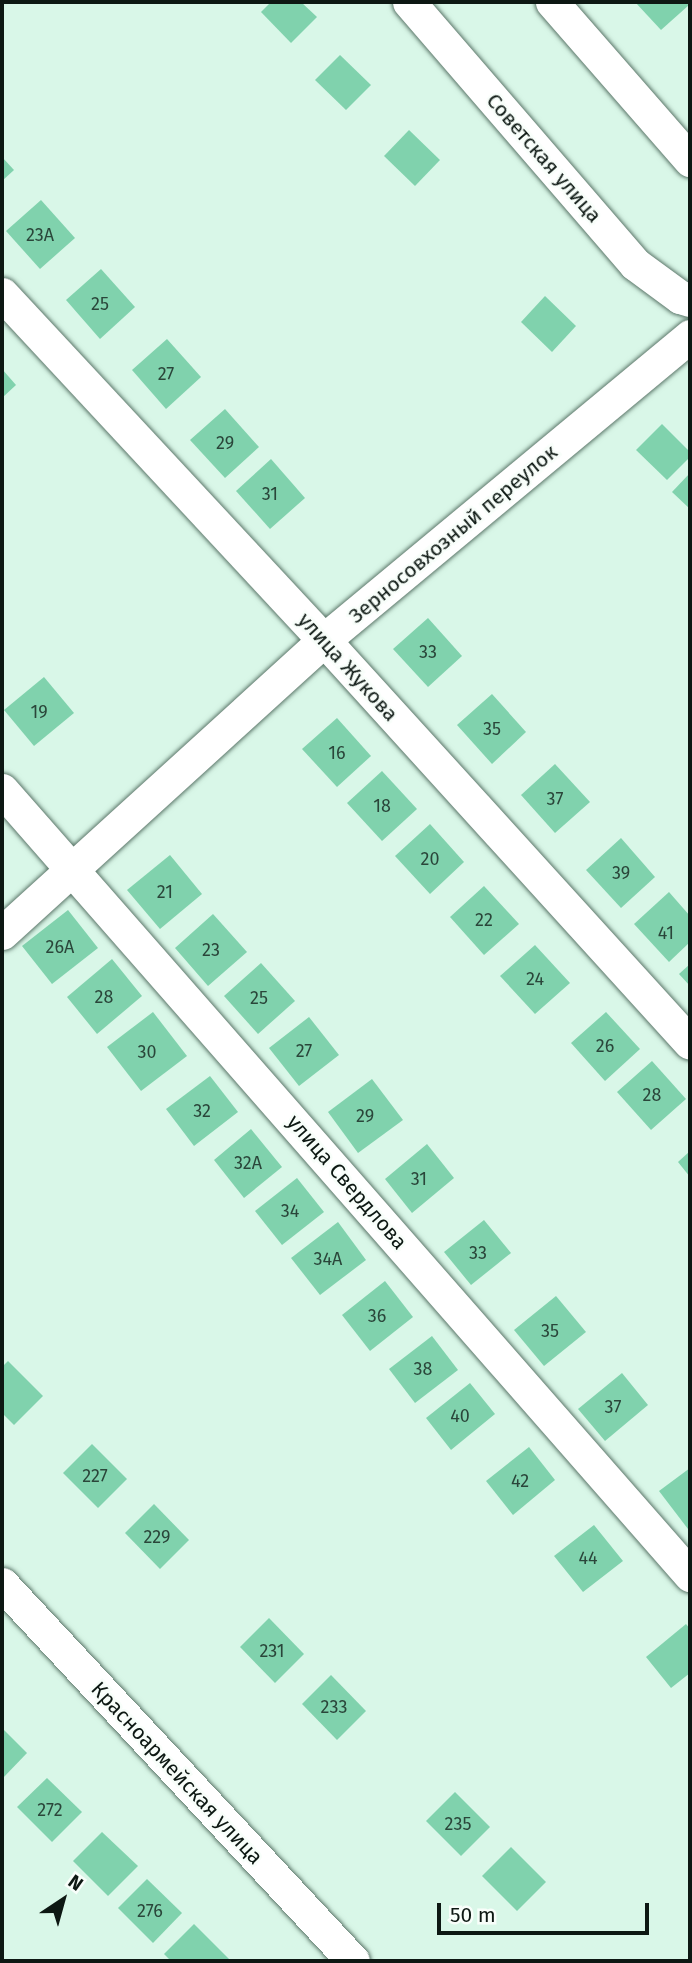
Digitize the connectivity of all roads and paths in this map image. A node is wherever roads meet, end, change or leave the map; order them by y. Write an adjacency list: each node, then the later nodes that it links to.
1 (409, 2): 5 (street, Советская улица)
2 (552, 2): 3 (street)
3 (690, 160)
4 (2, 294): 7 (street, улица Жукова)
5 (690, 300)
6 (690, 336): 7 (street, Зерносовхозный переулок)
7 (324, 640): 9 (street, Зерносовхозный переулок); 11 (street, улица Жукова)
8 (2, 790): 9 (street, улица Свердлова)
9 (73, 868): 10 (street, Зерносовхозный переулок); 12 (street, улица Свердлова)
10 (2, 933)
11 (690, 1043)
12 (690, 1575)
13 (2, 1584): 14 (street, Красноармейская улица)
14 (353, 1961)

